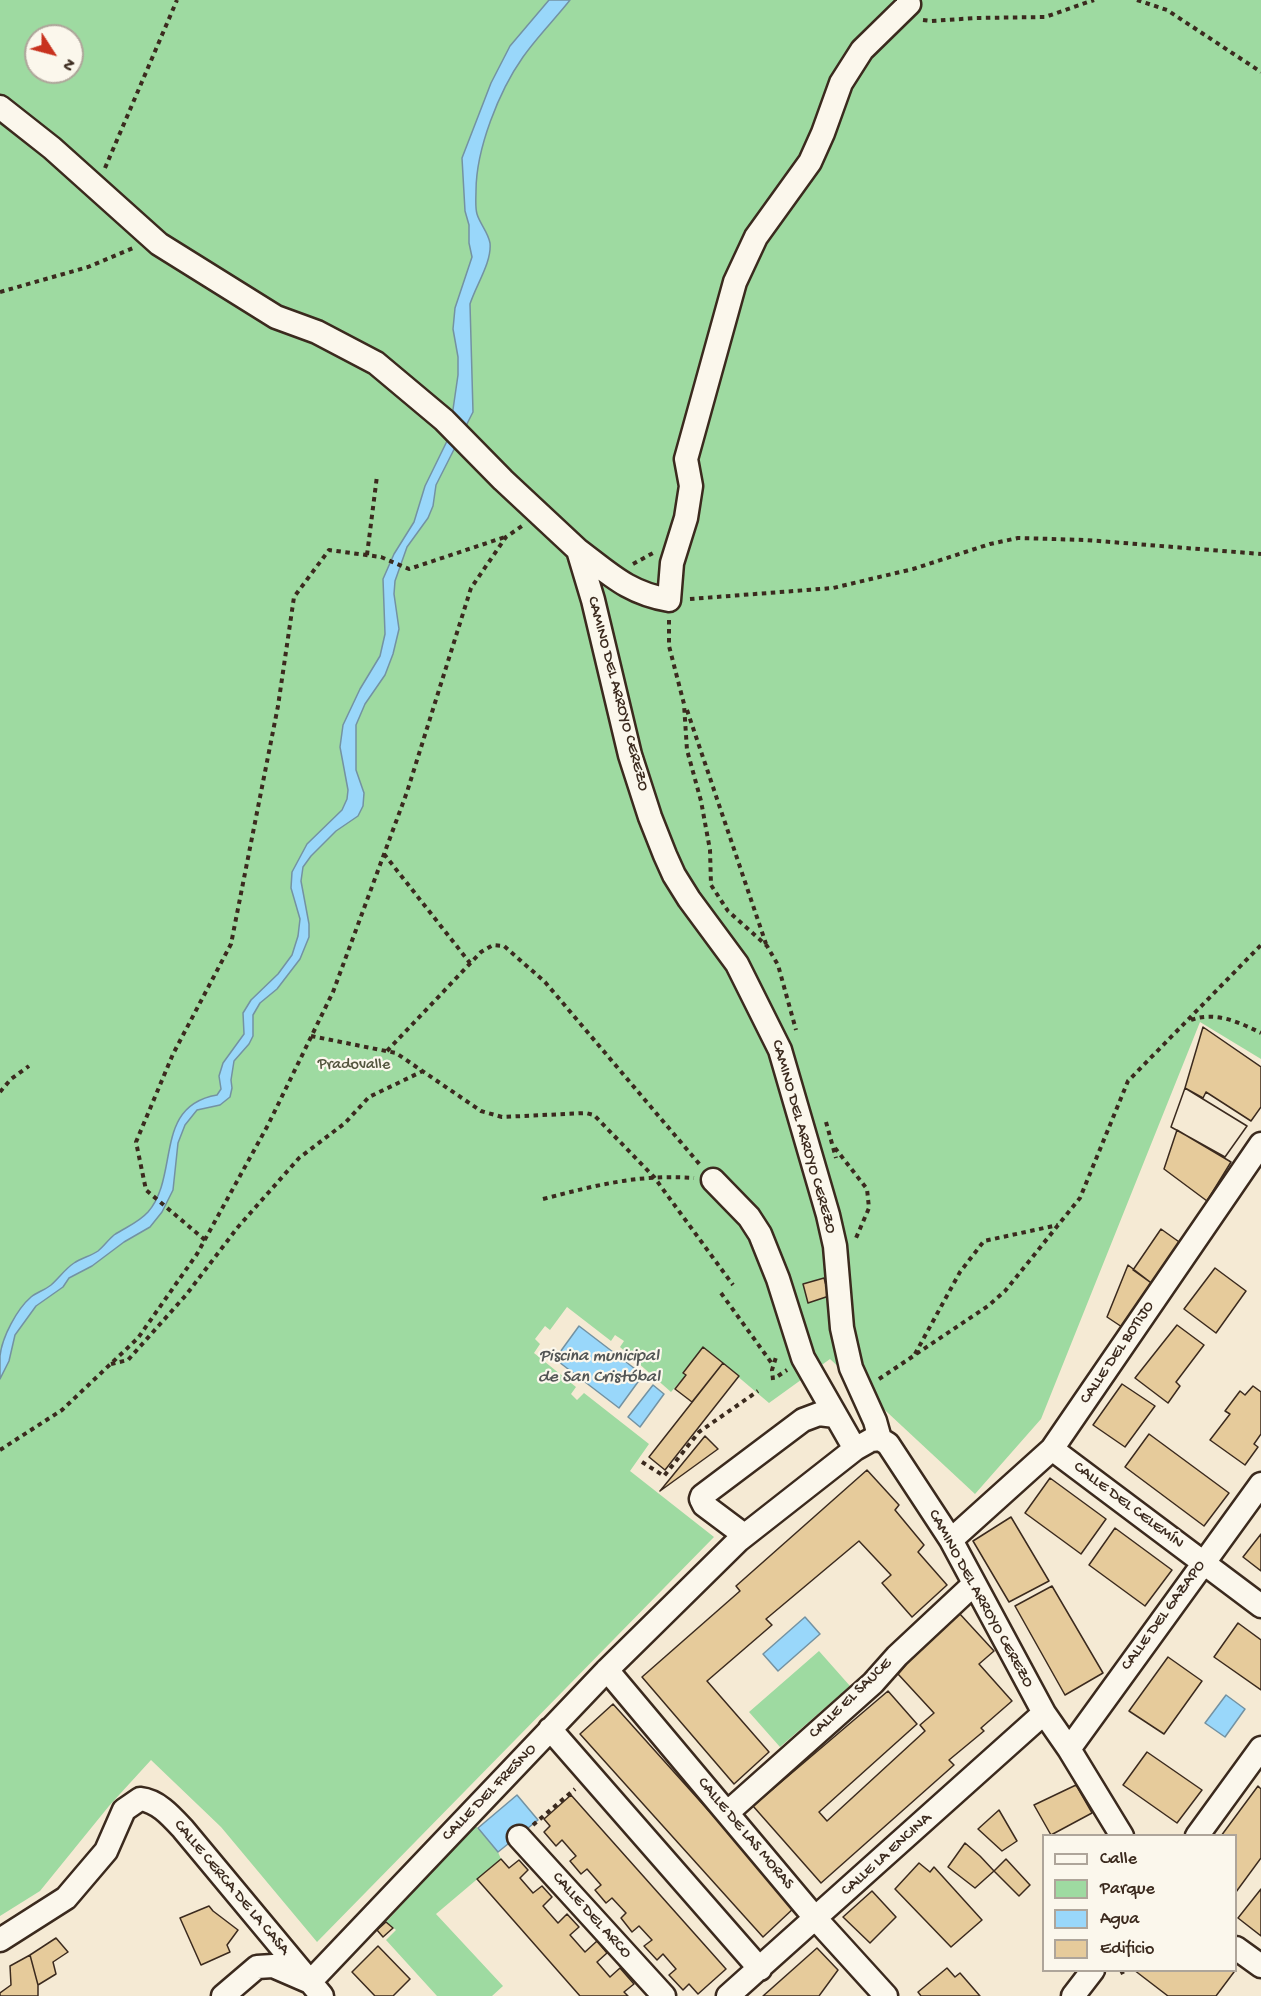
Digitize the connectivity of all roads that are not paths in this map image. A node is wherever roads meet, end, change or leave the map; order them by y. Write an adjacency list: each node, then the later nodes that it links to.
1 (903, 8): 3 (street, CAMINO DEL ARROYO CEREZO)
2 (0, 106): 3 (street, CAMINO DEL ARROYO CEREZO)
3 (578, 550): 8 (street, CAMINO DEL ARROYO CEREZO)
4 (1261, 1144): 5 (street, CALLE DEL BOTIJO)
5 (1254, 1170): 10 (street, CALLE DEL BOTIJO)
6 (713, 1180): 7 (street)
7 (836, 1416): 9 (street); 12 (street)
8 (880, 1439): 9 (street, CALLE DEL FRESNO); 13 (street, CAMINO DEL ARROYO CEREZO)
9 (855, 1449): 12 (street, CALLE DEL FRESNO)
10 (1052, 1449): 13 (street, CALLE DEL BOTIJO); 14 (street, CALLE DEL CELEMÍN)
11 (1261, 1484): 14 (street, CALLE DEL GAZAPO)
12 (744, 1535): 17 (street, CALLE DEL FRESNO)
13 (951, 1540): 15 (street, CAMINO DEL ARROYO CEREZO)
14 (1203, 1562): 16 (street, CALLE DEL CELEMÍN); 21 (street, CALLE DEL GAZAPO)
15 (974, 1584): 18 (street, CAMINO DEL ARROYO CEREZO); 22 (street, CALLE EL SAUCE)
16 (1261, 1606)
17 (607, 1670): 19 (street, CALLE DEL FRESNO); 22 (street, CALLE DE LAS MORAS)
18 (1044, 1713): 21 (street, CAMINO DEL ARROYO CEREZO); 26 (street, CALLE LA ENCINA)
19 (550, 1729): 30 (street); 32 (street, CALLE DEL FRESNO)
20 (1261, 1748): 24 (street)
21 (1069, 1749): 23 (street, CAMINO DEL ARROYO CEREZO)
22 (727, 1813): 26 (street, CALLE DE LAS MORAS)
23 (1121, 1834)
24 (1198, 1834)
25 (519, 1837): 34 (street, CALLE DEL ARCO)
26 (816, 1919): 30 (street, CALLE LA ENCINA); 36 (street, CALLE DE LAS MORAS)
27 (0, 1940): 32 (street, CALLE CERCA DE LA CASA)
28 (1237, 1949): 29 (street)
29 (1261, 1966)
30 (760, 1969): 35 (street, CALLE LA ENCINA)
31 (1092, 1972): 37 (street)
32 (316, 1989): 33 (street)
33 (223, 1996)
34 (664, 1996)
35 (728, 1996)
36 (886, 1996)
37 (1073, 1996)

